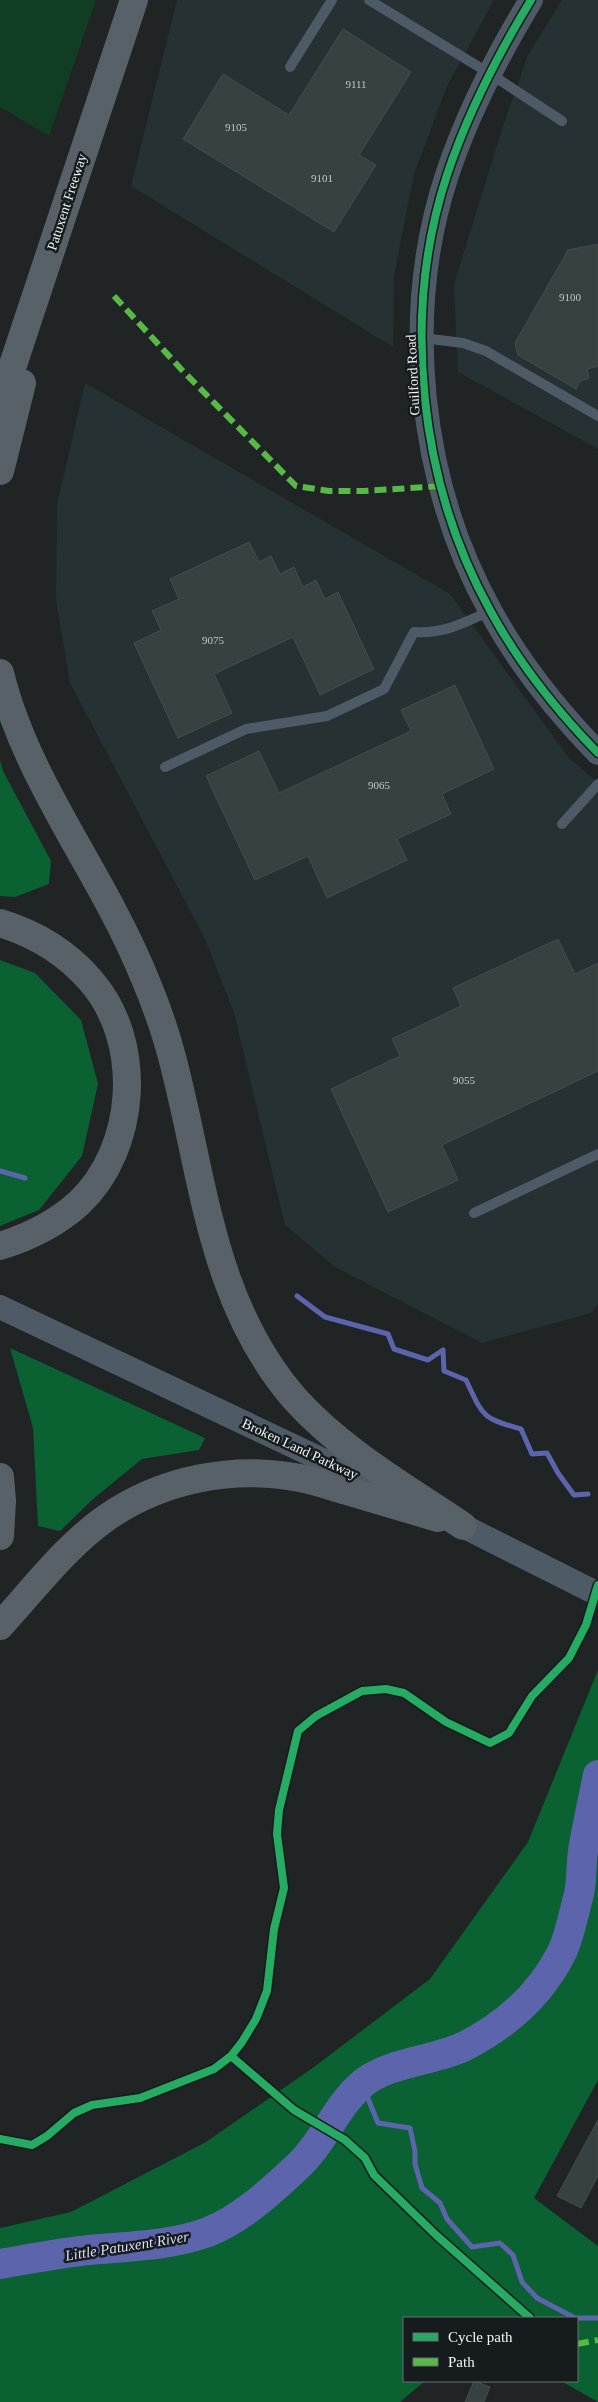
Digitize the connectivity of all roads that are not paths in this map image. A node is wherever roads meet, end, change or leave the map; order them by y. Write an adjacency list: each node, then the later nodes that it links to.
1 (134, 0): 8 (highway, Patuxent Freeway)
2 (332, 0): 5 (lane)
3 (370, 0): 6 (lane)
4 (531, 0): 6 (street, Guilford Road)
5 (290, 67)
6 (489, 73): 7 (lane); 9 (street, Guilford Road)
7 (562, 121)
8 (82, 156): 10 (highway, Patuxent Freeway); 12 (highway)
9 (423, 338): 11 (lane); 13 (street, Guilford Road)
10 (0, 404)
11 (598, 416)
12 (0, 471)
13 (490, 611): 15 (street, Guilford Road); 16 (lane)
14 (0, 673): 25 (highway)
15 (598, 753)
16 (165, 767)
17 (598, 784): 18 (lane)
18 (562, 824)
19 (0, 923): 22 (highway)
20 (598, 1154): 21 (lane)
21 (474, 1213)
22 (0, 1246)
23 (0, 1307): 25 (street, Broken Land Parkway)
24 (0, 1476): 26 (highway)
25 (463, 1526): 27 (street, Broken Land Parkway); 28 (highway)
26 (0, 1536)
27 (598, 1594)
28 (0, 1626)

